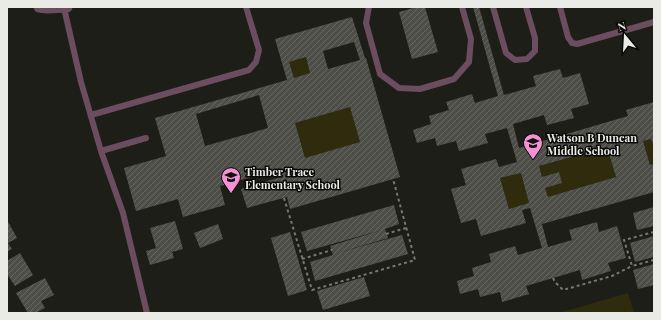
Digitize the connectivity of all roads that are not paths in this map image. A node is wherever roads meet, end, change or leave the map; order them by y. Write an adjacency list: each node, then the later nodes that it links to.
1 (39, 7): 2 (street)
2 (66, 7): 10 (lane)
3 (246, 7): 10 (lane)
4 (369, 7): 5 (lane)
5 (462, 7)
6 (493, 7): 7 (lane)
7 (526, 7)
8 (560, 7): 9 (lane)
9 (654, 22)
10 (91, 115): 12 (lane)
11 (146, 138): 12 (lane)
12 (101, 151): 13 (lane)
13 (147, 313)

